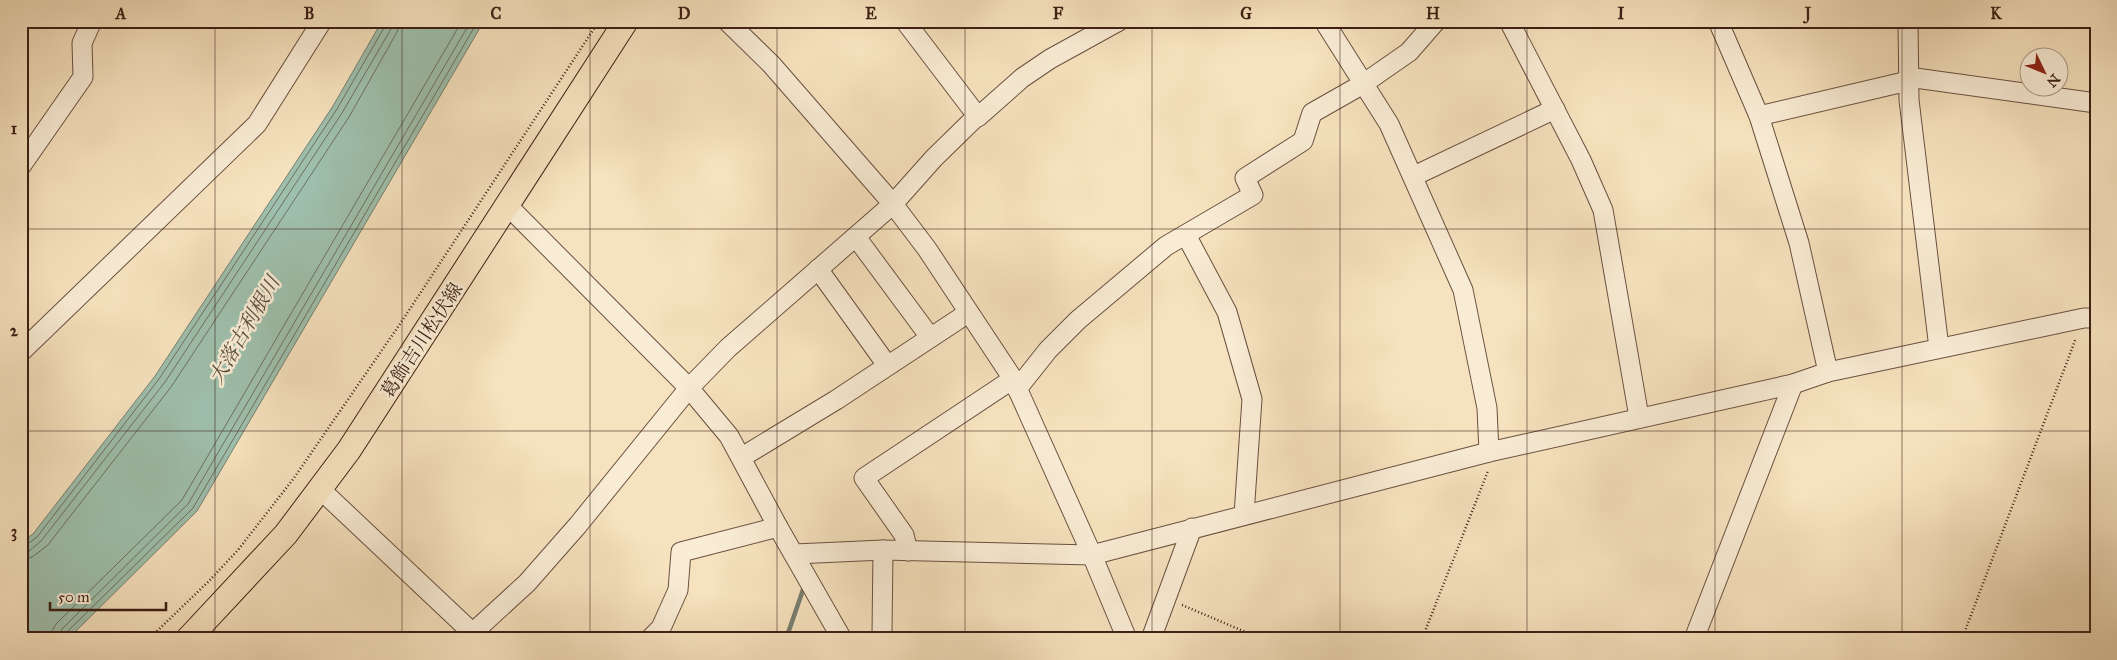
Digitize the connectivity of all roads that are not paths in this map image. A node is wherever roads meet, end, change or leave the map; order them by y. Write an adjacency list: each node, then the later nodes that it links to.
1 (92, 21): 18 (street)
2 (322, 21): 29 (street)
3 (626, 21): 21 (main road, 葛飾吉川松伏線)
4 (727, 21): 20 (street)
5 (905, 21): 16 (street)
6 (1324, 21): 13 (street)
7 (1436, 21): 13 (street)
8 (1509, 21): 15 (street)
9 (1718, 21): 17 (street)
10 (1908, 21): 12 (street)
11 (1109, 24): 16 (street)
12 (1908, 79): 14 (street); 17 (street); 28 (street)
13 (1363, 84): 19 (street); 22 (street)
14 (2096, 103)
15 (1555, 108): 19 (street); 35 (street)
16 (977, 116): 20 (street)
17 (1759, 116): 31 (street)
18 (21, 166)
19 (1414, 176): 36 (street)
20 (893, 204): 23 (street); 25 (street)
21 (508, 206): 34 (street); 38 (main road, 葛飾吉川松伏線)
22 (1186, 235): 32 (street); 39 (street)
23 (856, 237): 24 (street); 27 (street)
24 (818, 269): 30 (street); 34 (street)
25 (968, 313): 27 (street); 32 (street)
26 (2090, 318): 28 (street)
27 (930, 337): 30 (street)
28 (1939, 348): 31 (street)
29 (21, 352)
30 (888, 366): 37 (street)
31 (1828, 372): 33 (street)
32 (1015, 384): 43 (street); 45 (street)
33 (1793, 384): 35 (street); 53 (street)
34 (689, 388): 37 (street); 46 (street)
35 (1639, 417): 36 (street)
36 (1493, 451): 39 (street)
37 (742, 457): 40 (street)
38 (320, 489): 46 (street); 47 (main road, 葛飾吉川松伏線)
39 (1244, 515): 41 (street)
40 (778, 527): 44 (street); 48 (street)
41 (1192, 528): 45 (street); 52 (street)
42 (883, 550): 43 (street); 44 (street); 50 (street)
43 (908, 551): 45 (street)
44 (795, 554): 49 (street)
45 (1092, 555): 51 (street)
46 (472, 637)
47 (188, 639)
48 (650, 639)
49 (842, 639)
50 (880, 639)
51 (1127, 639)
52 (1151, 639)
53 (1694, 639)

